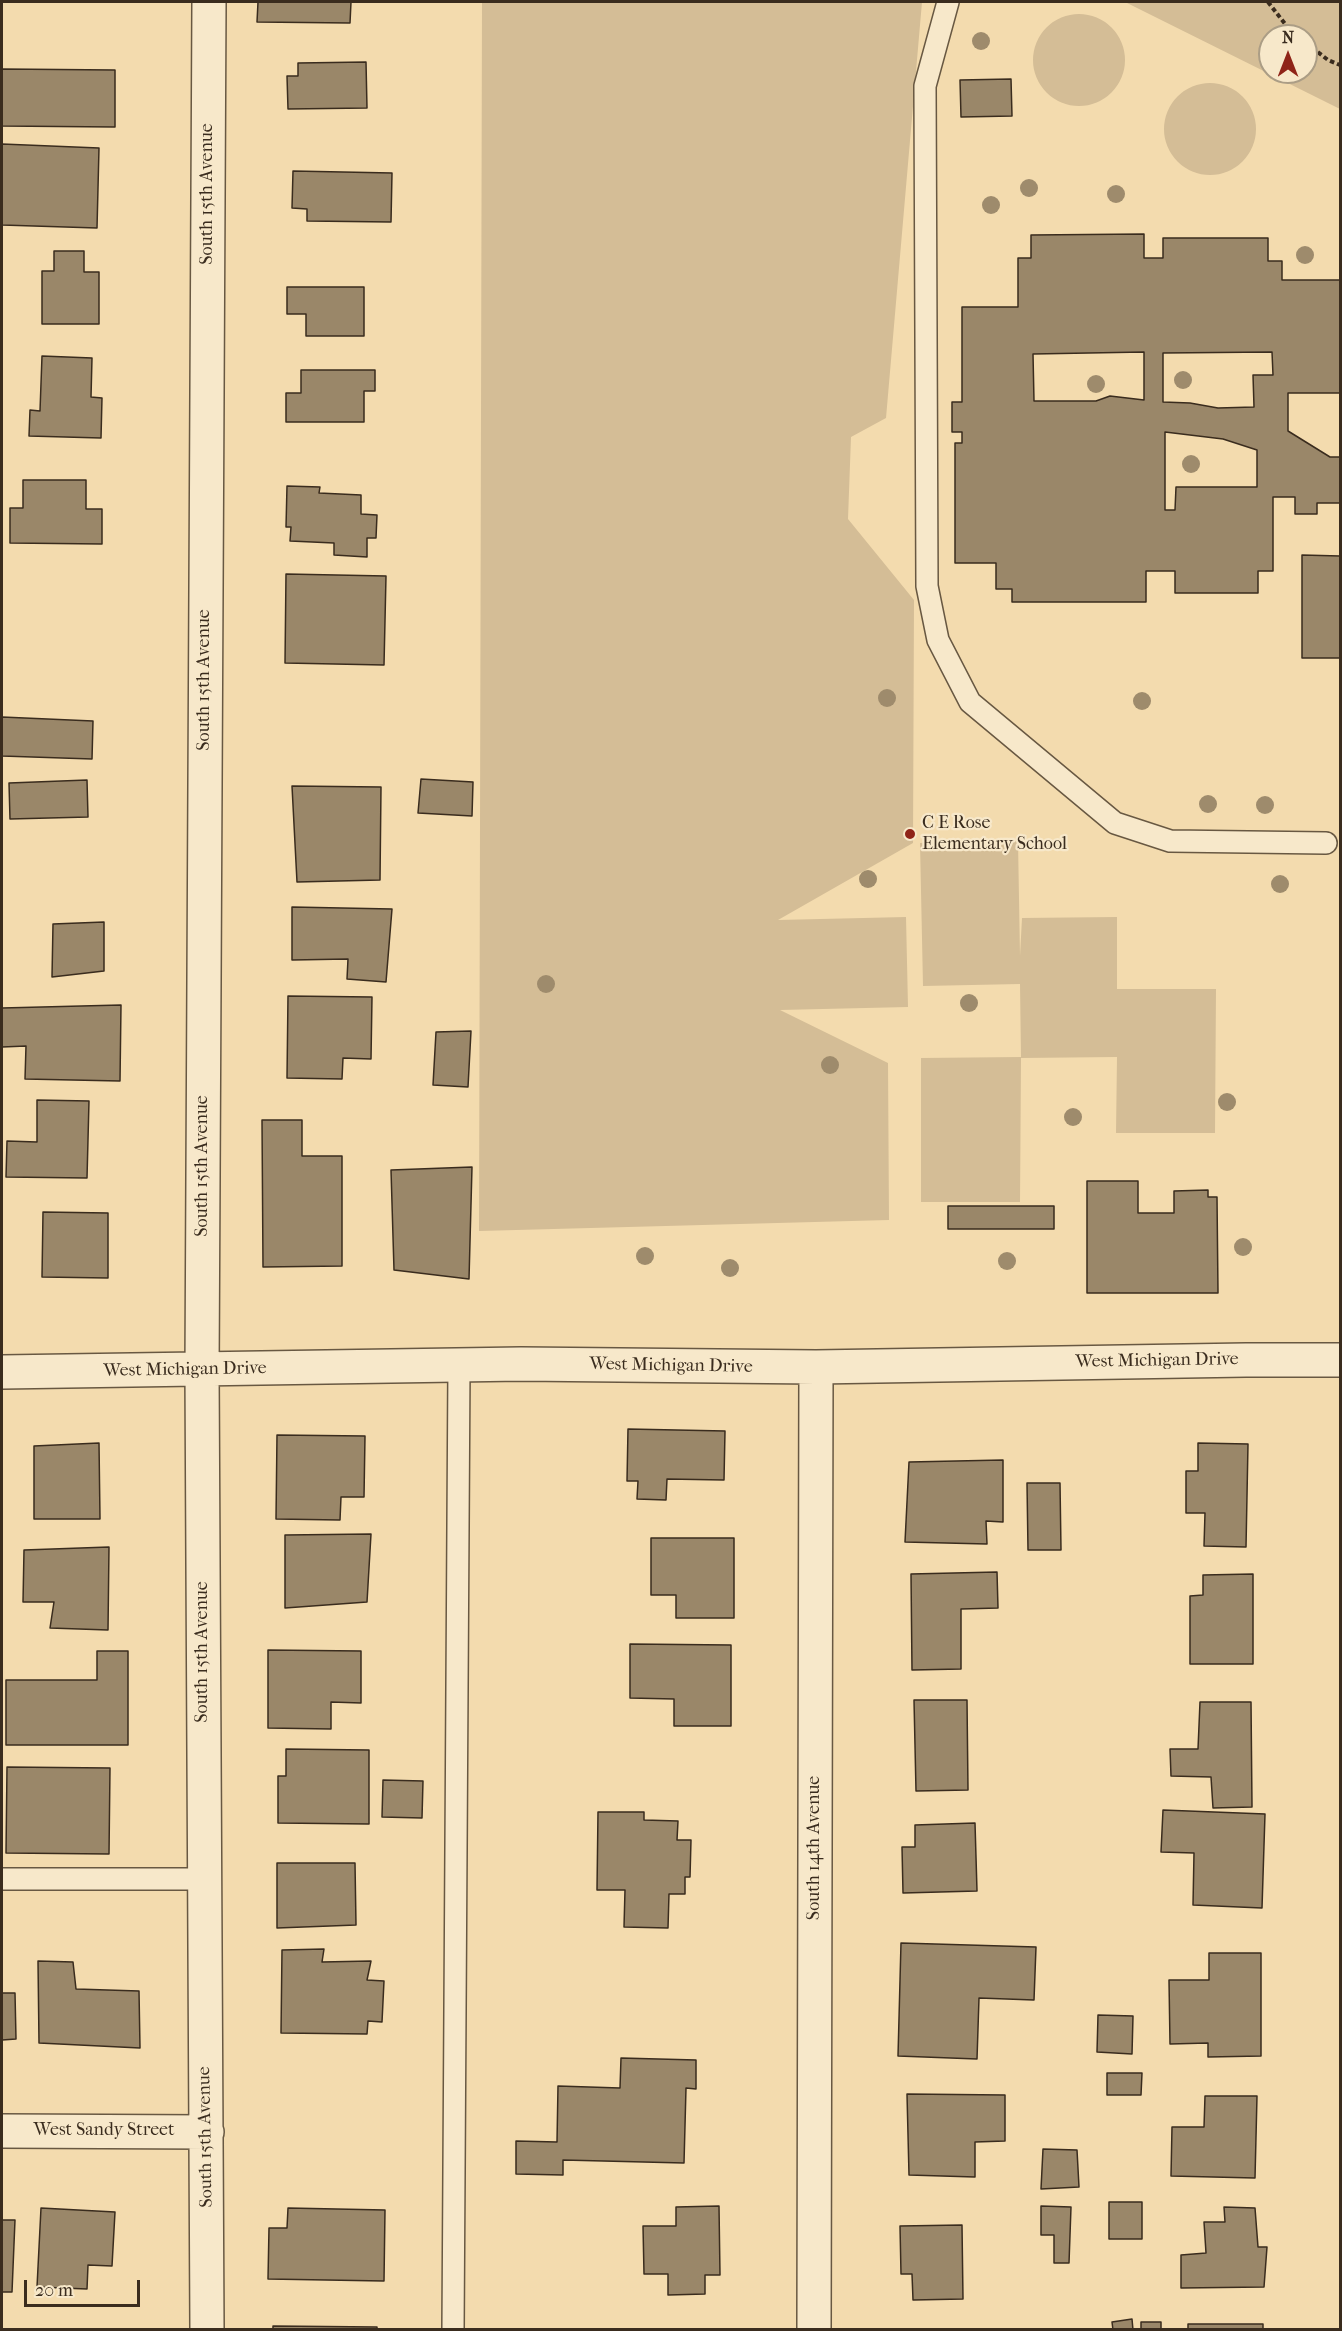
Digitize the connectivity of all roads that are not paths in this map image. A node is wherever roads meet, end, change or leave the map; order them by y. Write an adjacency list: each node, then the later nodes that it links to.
1 (209, 2): 7 (street, South 15th Avenue)
2 (948, 2): 3 (lane)
3 (1326, 843)
4 (1341, 1360): 6 (street, West Michigan Drive)
5 (459, 1365): 6 (street, West Michigan Drive); 7 (street, West Michigan Drive); 14 (lane)
6 (816, 1368): 15 (street, South 14th Avenue)
7 (202, 1370): 8 (street, West Michigan Drive); 10 (street, South 15th Avenue)
8 (2, 1372)
9 (2, 1879): 10 (lane)
10 (205, 1879): 12 (street, South 15th Avenue)
11 (2, 2131): 12 (street, West Sandy Street)
12 (207, 2132): 13 (street, South 15th Avenue)
13 (207, 2330)
14 (453, 2330)
15 (814, 2330)

